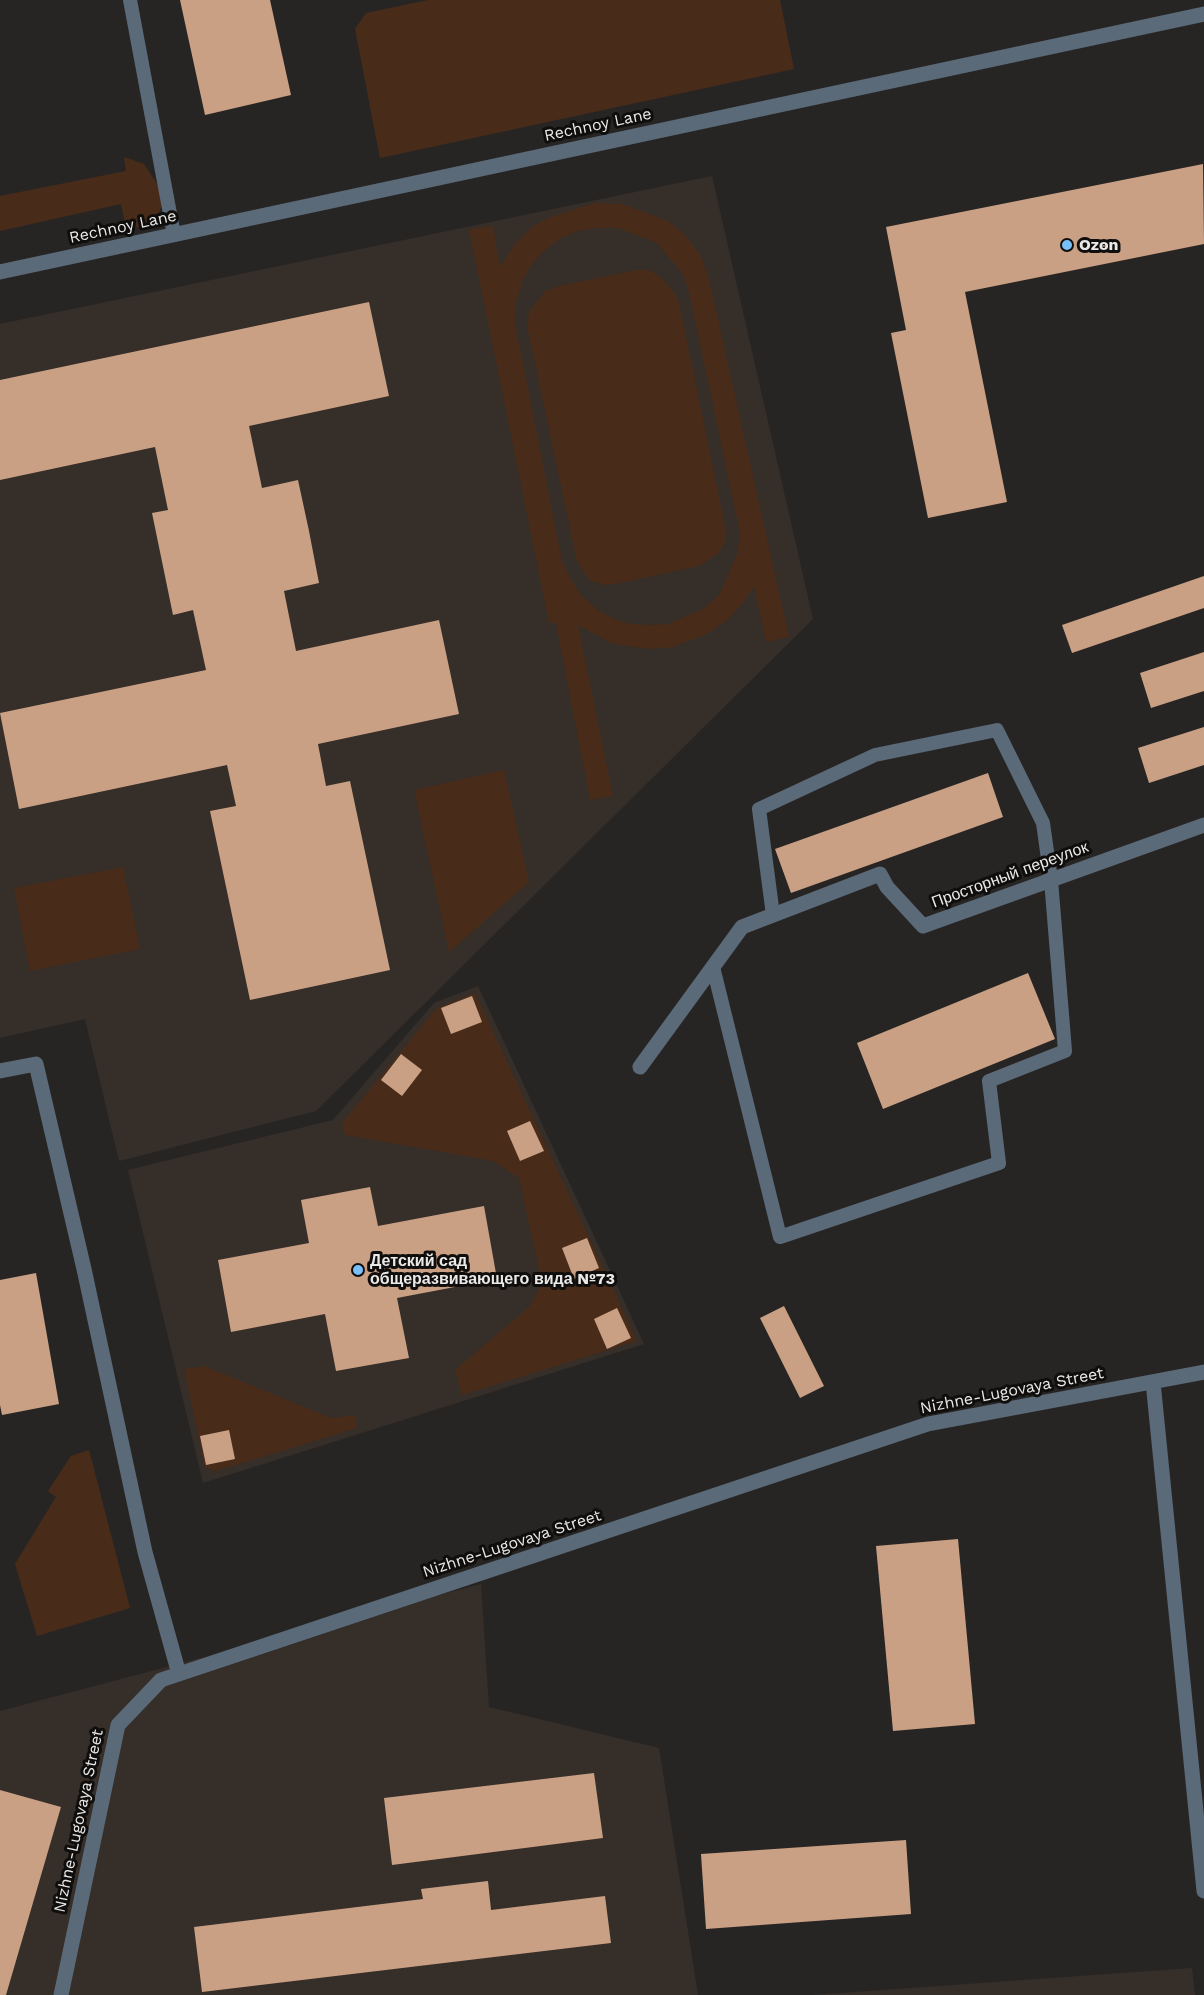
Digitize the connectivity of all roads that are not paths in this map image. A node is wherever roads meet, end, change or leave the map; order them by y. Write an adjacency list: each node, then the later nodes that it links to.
1 (130, 0): 3 (lane)
2 (1204, 14): 3 (street, Rechnoy Lane)
3 (174, 235): 4 (street, Rechnoy Lane)
4 (0, 272)
5 (1204, 825): 6 (street, Просторный переулок)
6 (1051, 880): 7 (street, Просторный переулок); 7 (lane); 8 (lane)
7 (773, 915): 8 (street, Просторный переулок)
8 (713, 967): 9 (street, Просторный переулок)
9 (640, 1067)
10 (0, 1071): 13 (street)
11 (1204, 1372): 12 (street, Nizhne-Lugovaya Street)
12 (1153, 1382): 13 (street, Nizhne-Lugovaya Street); 14 (street)
13 (179, 1674): 15 (street, Nizhne-Lugovaya Street)
14 (1204, 1891)
15 (61, 1995)

